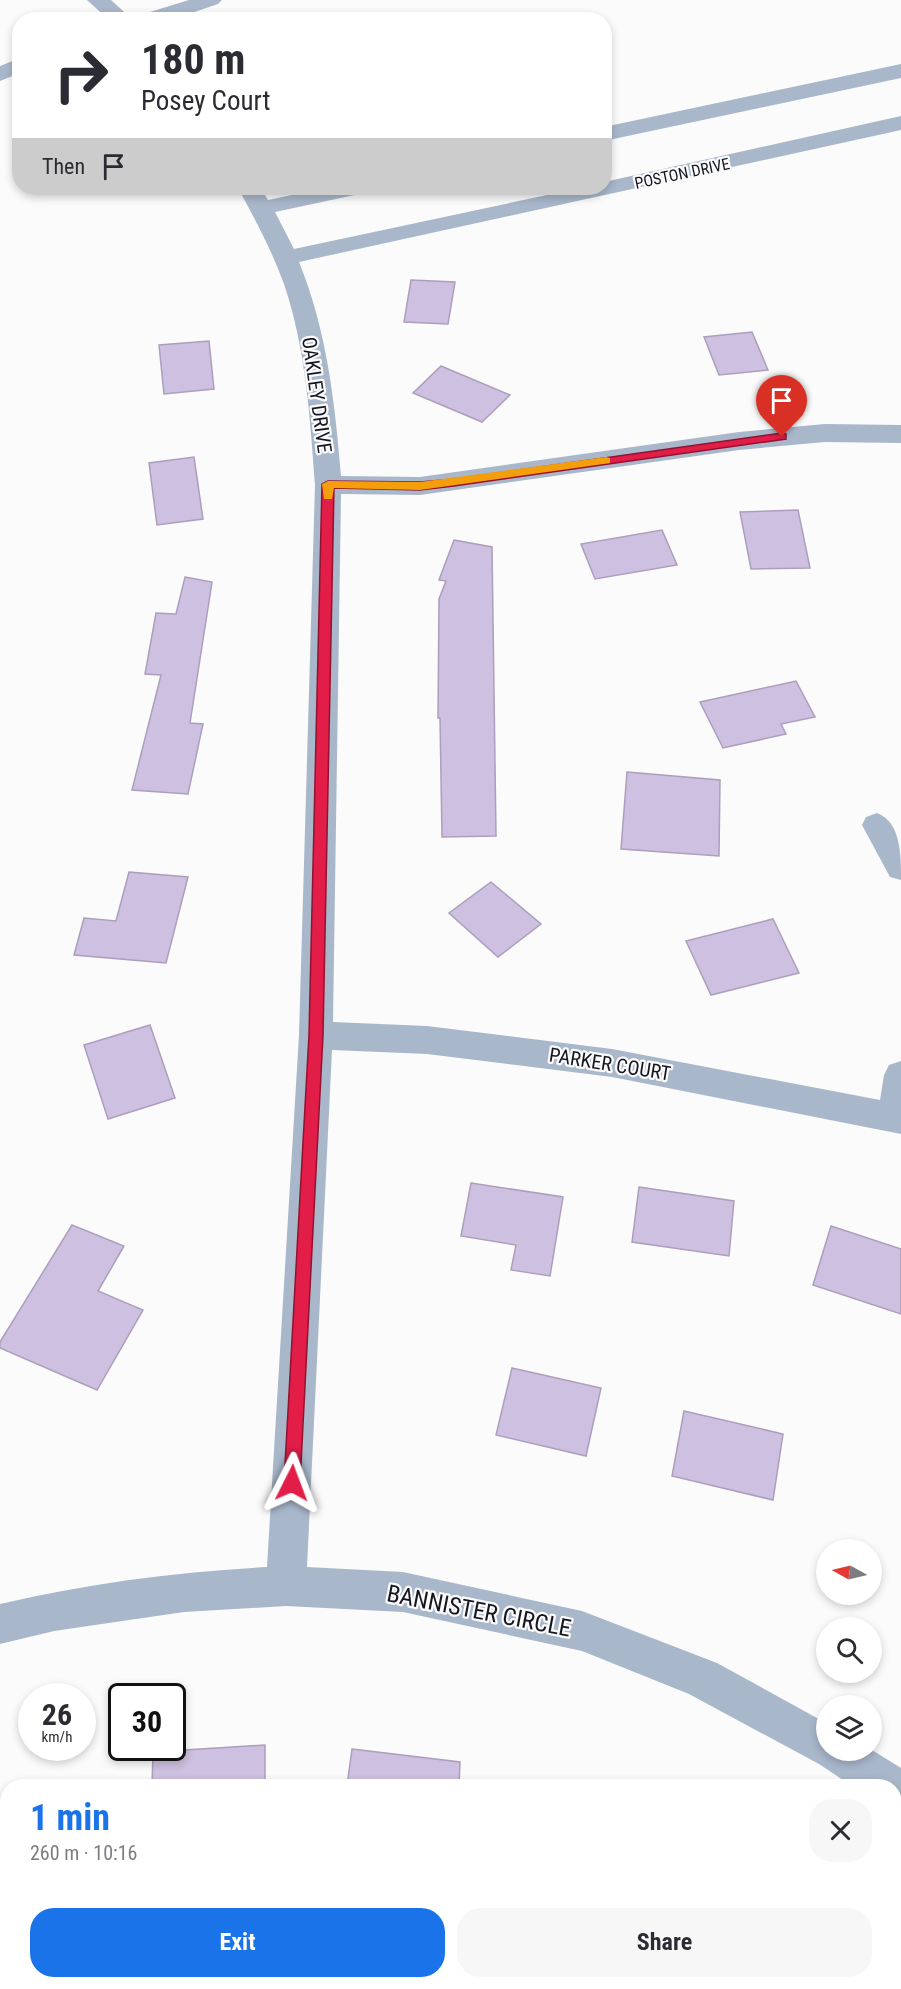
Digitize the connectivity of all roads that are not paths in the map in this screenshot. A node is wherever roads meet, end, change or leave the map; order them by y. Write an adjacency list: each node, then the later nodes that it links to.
1 (98, 0): 3 (street)
2 (211, 0): 4 (street)
3 (113, 12)
4 (173, 12)
5 (901, 71): 7 (street)
6 (901, 123): 8 (street, POSTON DRIVE)
7 (612, 132)
8 (612, 188)
9 (286, 195): 11 (street)
10 (579, 195): 12 (street, POSTON DRIVE)
11 (256, 198): 12 (street, OAKLEY DRIVE)
12 (286, 258): 14 (street, OAKLEY DRIVE)
13 (901, 434): 14 (street)
14 (328, 484): 17 (street, OAKLEY DRIVE)
15 (877, 825): 16 (street)
16 (901, 868)
17 (316, 1035): 19 (street, PARKER COURT); 20 (street, OAKLEY DRIVE)
18 (901, 1075): 19 (street)
19 (898, 1118)
20 (286, 1586): 21 (street, BANNISTER CIRCLE); 22 (street, BANNISTER CIRCLE)
21 (0, 1624)
22 (816, 1741)
23 (851, 1761): 24 (street)
24 (879, 1779)

